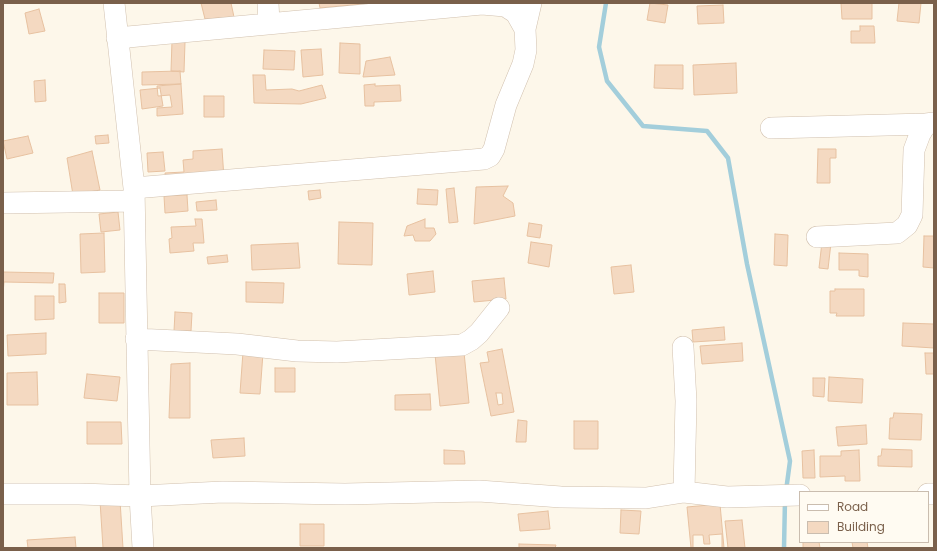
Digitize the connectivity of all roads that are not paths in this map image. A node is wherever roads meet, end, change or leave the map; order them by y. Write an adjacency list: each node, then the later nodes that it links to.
1 (114, 3): 5 (street)
2 (531, 3): 4 (street)
3 (268, 13): 4 (street); 5 (street)
4 (525, 29): 8 (street)
5 (117, 38): 8 (street)
6 (930, 124): 7 (street); 10 (street)
7 (771, 128)
8 (133, 195): 9 (street); 12 (street)
9 (3, 203)
10 (817, 237)
11 (499, 308): 12 (street)
12 (136, 339): 17 (street)
13 (683, 347): 14 (street)
14 (684, 492): 16 (street); 17 (street)
15 (3, 494): 17 (street)
16 (799, 495)
17 (140, 496): 18 (street)
18 (143, 548)

